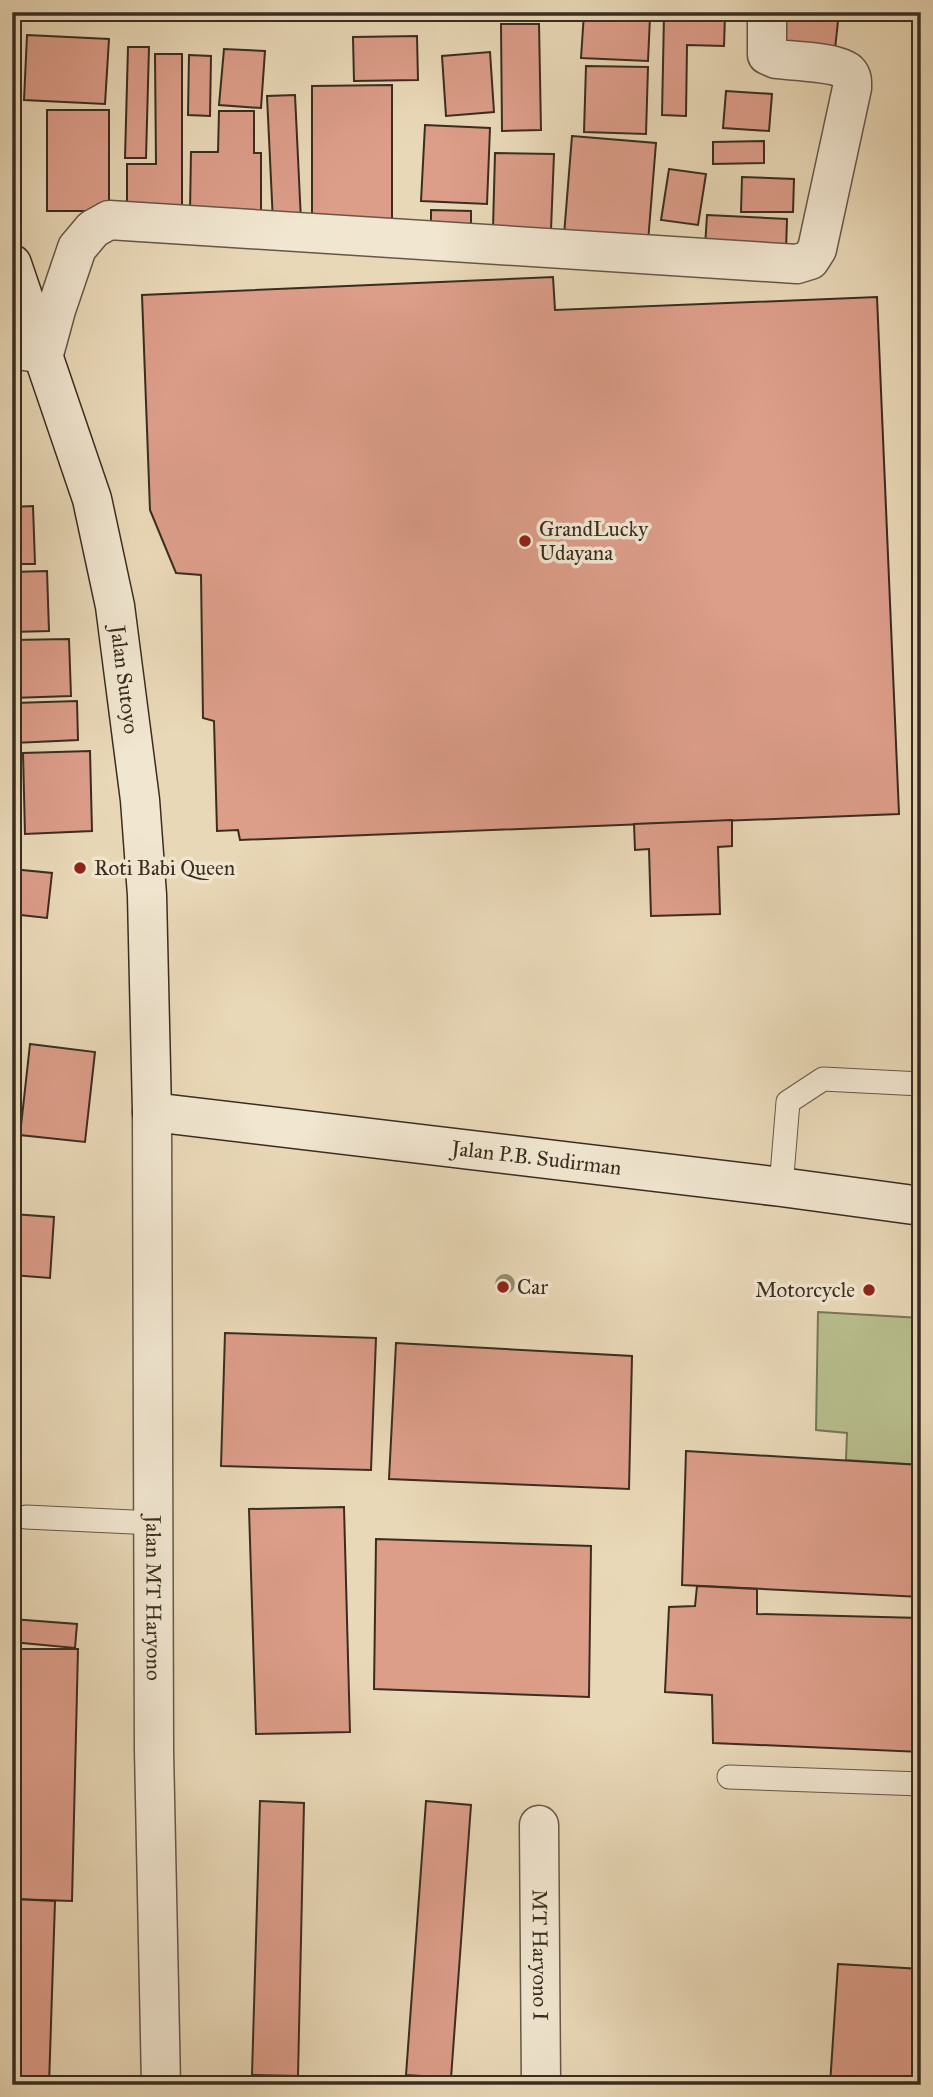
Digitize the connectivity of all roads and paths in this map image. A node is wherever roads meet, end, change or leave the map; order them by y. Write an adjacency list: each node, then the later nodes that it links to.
1 (767, 12): 3 (street)
2 (12, 264): 3 (street, Jalan Sutoyo)
3 (28, 351): 5 (street, Jalan Sutoyo)
4 (921, 1084): 6 (lane)
5 (152, 1112): 6 (street, Jalan P.B. Sudirman); 9 (street, Jalan MT Haryono)
6 (781, 1187): 7 (street, Jalan P.B. Sudirman)
7 (921, 1206)
8 (26, 1517): 9 (lane)
9 (154, 1523): 13 (street, Jalan MT Haryono)
10 (729, 1777): 11 (lane)
11 (921, 1784)
12 (540, 1825): 14 (street, MT Haryono I)
13 (161, 2085)
14 (541, 2085)

